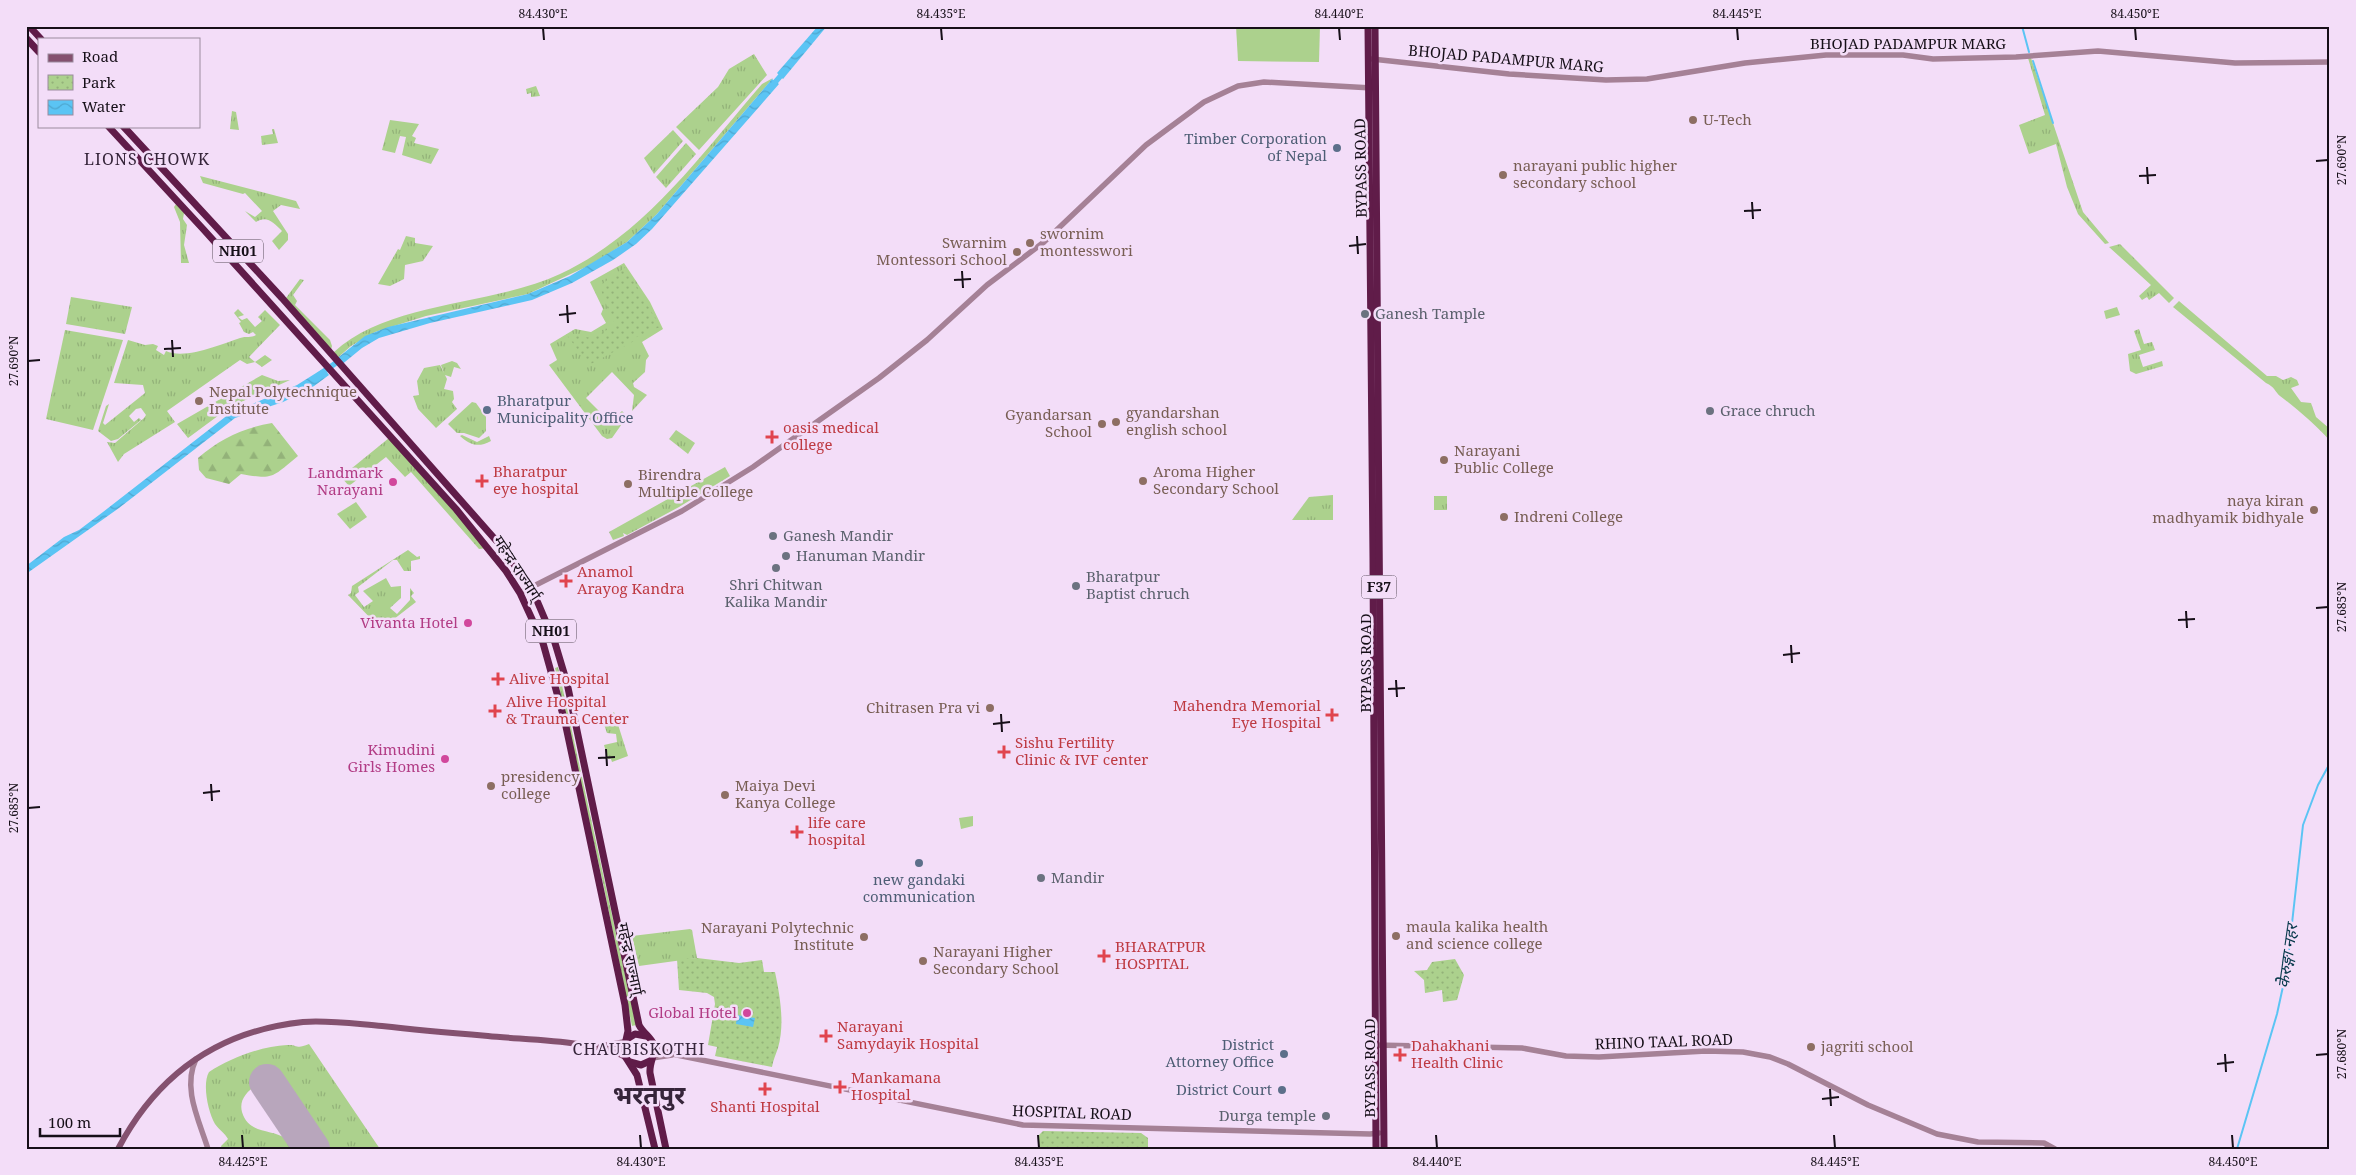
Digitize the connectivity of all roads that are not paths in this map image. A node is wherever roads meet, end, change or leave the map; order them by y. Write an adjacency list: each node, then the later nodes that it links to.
1 (30, 26): 5 (highway)
2 (1368, 26): 7 (highway, BYPASS ROAD / F37)
3 (1375, 26): 7 (highway, BYPASS ROAD / F37)
4 (26, 38): 6 (highway)
5 (40, 38)
6 (38, 51)
7 (1371, 59): 8 (street, BHOJAD PADAMPUR MARG); 9 (highway, BYPASS ROAD / F37)
8 (2330, 62)
9 (1371, 88): 12 (street); 14 (highway, BYPASS ROAD / F37)
10 (110, 128): 13 (highway, महेन्द्र राज्मार्ग् / NH01)
11 (124, 128): 12 (highway, महेन्द्र राज्मार्ग् / NH01)
12 (530, 587): 13 (street); 15 (highway, महेन्द्र राज्मार्ग् / NH01)
13 (520, 593): 16 (highway, महेन्द्र राज्मार्ग् / NH01)
14 (1377, 677): 17 (highway, BYPASS ROAD / F37); 18 (highway, BYPASS ROAD / F37)
15 (651, 1039): 16 (highway); 20 (street, HOSPITAL ROAD); 23 (highway, महेन्द्र राज्मार्ग् / NH01)
16 (626, 1040): 19 (main road); 22 (highway, महेन्द्र राज्मार्ग् / NH01)
17 (1374, 1045): 18 (street, RHINO TAAL ROAD); 25 (highway, BYPASS ROAD / F37)
18 (1383, 1045): 24 (highway, BYPASS ROAD / F37); 32 (street, RHINO TAAL ROAD)
19 (594, 1046): 21 (main road); 22 (main road)
20 (677, 1054): 23 (street, HOSPITAL ROAD); 25 (street, HOSPITAL ROAD)
21 (197, 1057): 26 (main road); 27 (street)
22 (626, 1059): 23 (highway); 28 (highway, महेन्द्र राज्मार्ग् / NH01)
23 (651, 1060): 29 (highway, महेन्द्र राज्मार्ग् / NH01)
24 (1384, 1132): 25 (street, HOSPITAL ROAD); 31 (highway, BYPASS ROAD / F37)
25 (1375, 1133): 30 (highway, BYPASS ROAD / F37)
26 (118, 1149)
27 (208, 1149)
28 (655, 1149)
29 (666, 1149)
30 (1376, 1149)
31 (1384, 1149)
32 (2055, 1149)

